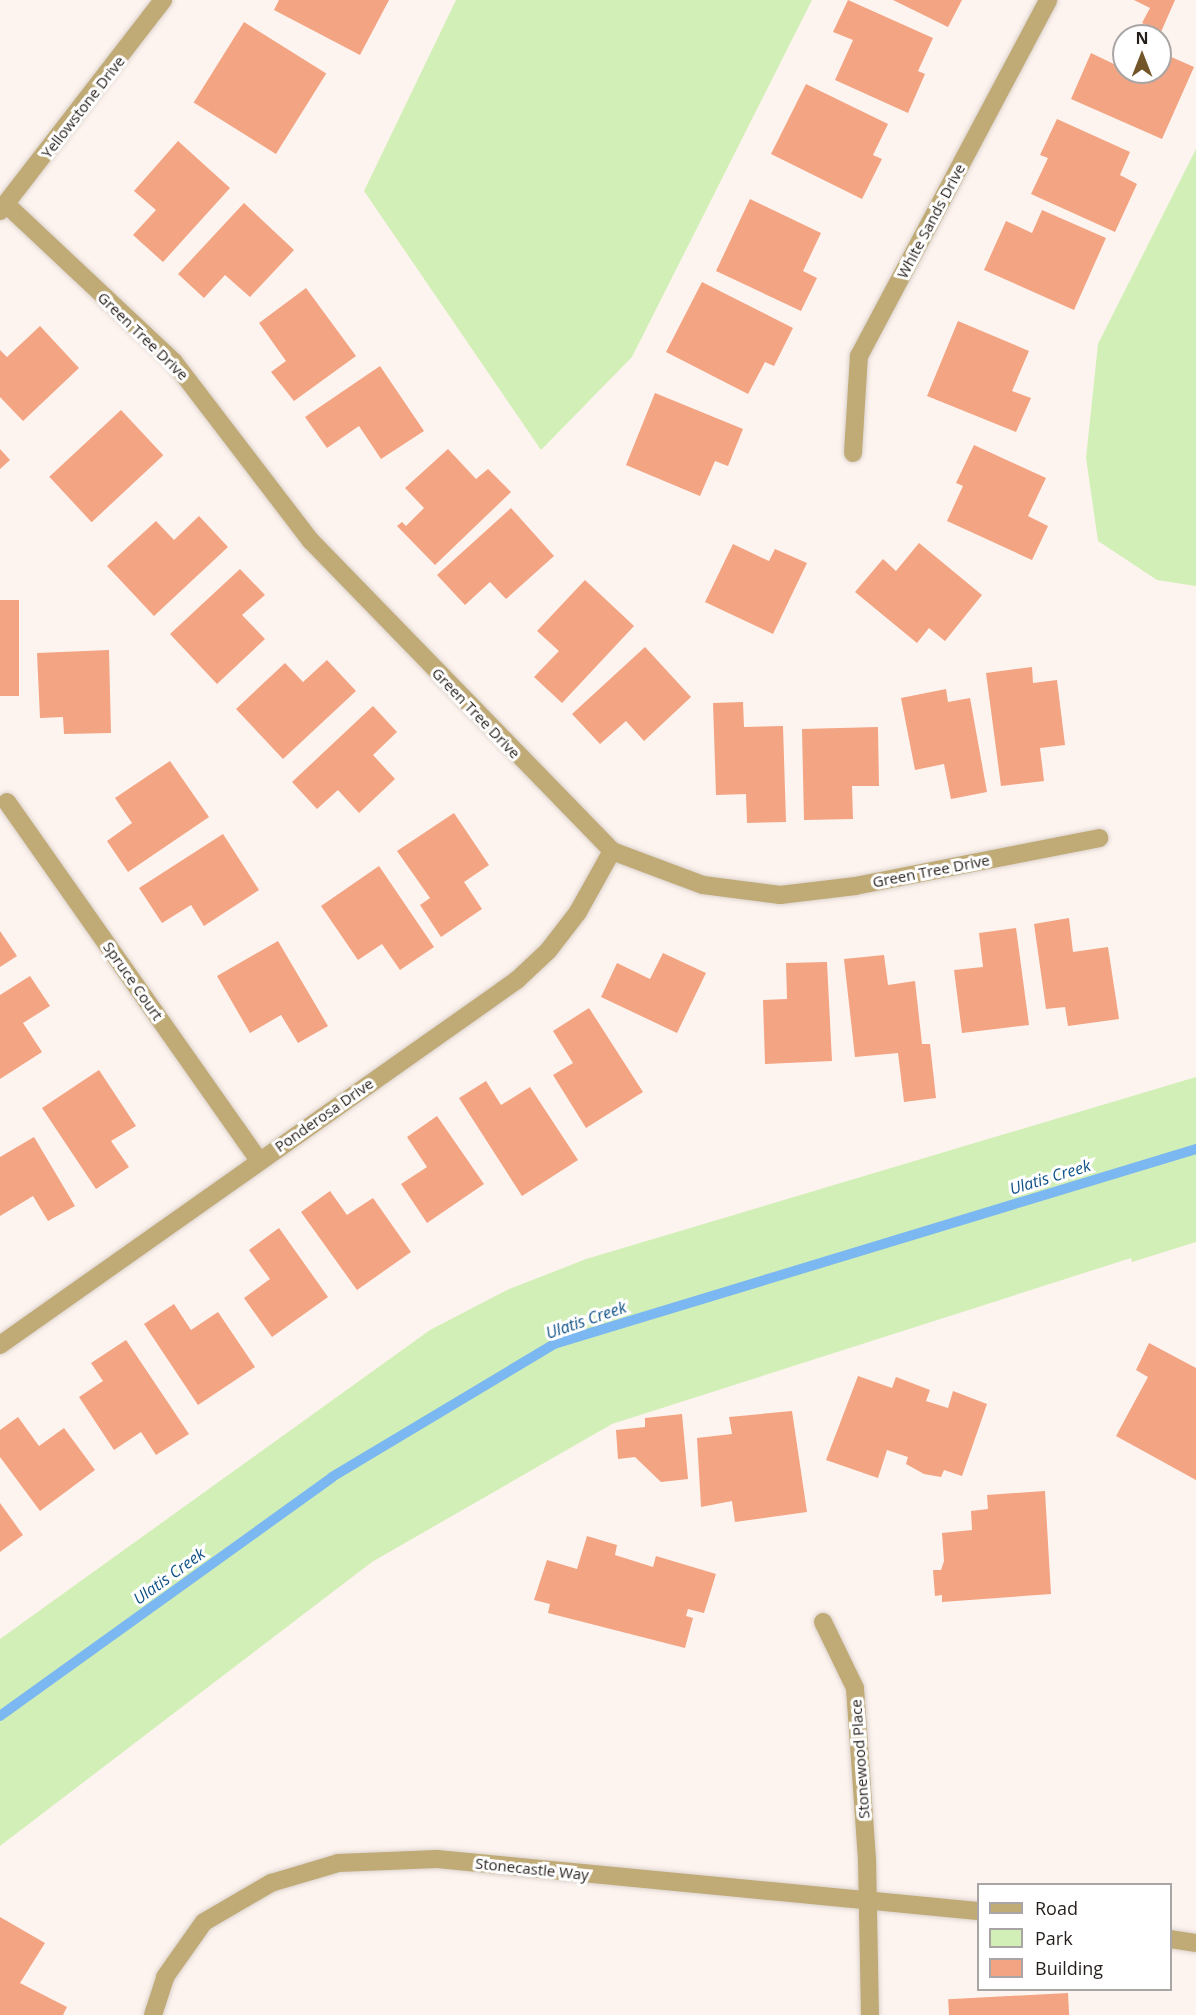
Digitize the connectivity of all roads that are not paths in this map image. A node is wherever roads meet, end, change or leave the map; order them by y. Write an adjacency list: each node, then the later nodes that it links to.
1 (163, 0): 3 (street, Yellowstone Drive)
2 (1048, 0): 4 (street, White Sands Drive)
3 (3, 208): 7 (street, Green Tree Drive)
4 (853, 453)
5 (7, 802): 8 (street, Spruce Court)
6 (1099, 838): 7 (street, Green Tree Drive)
7 (612, 851): 8 (street, Ponderosa Drive)
8 (259, 1160): 9 (street, Ponderosa Drive)
9 (0, 1345)
10 (823, 1622): 11 (street, Stonewood Place)
11 (867, 1903): 12 (street, Stonecastle Way); 15 (street, Stonecastle Way); 16 (street, Stonewood Place)
12 (977, 1911)
13 (1172, 1939): 14 (street)
14 (1196, 1943)
15 (153, 2015)
16 (870, 2015)

